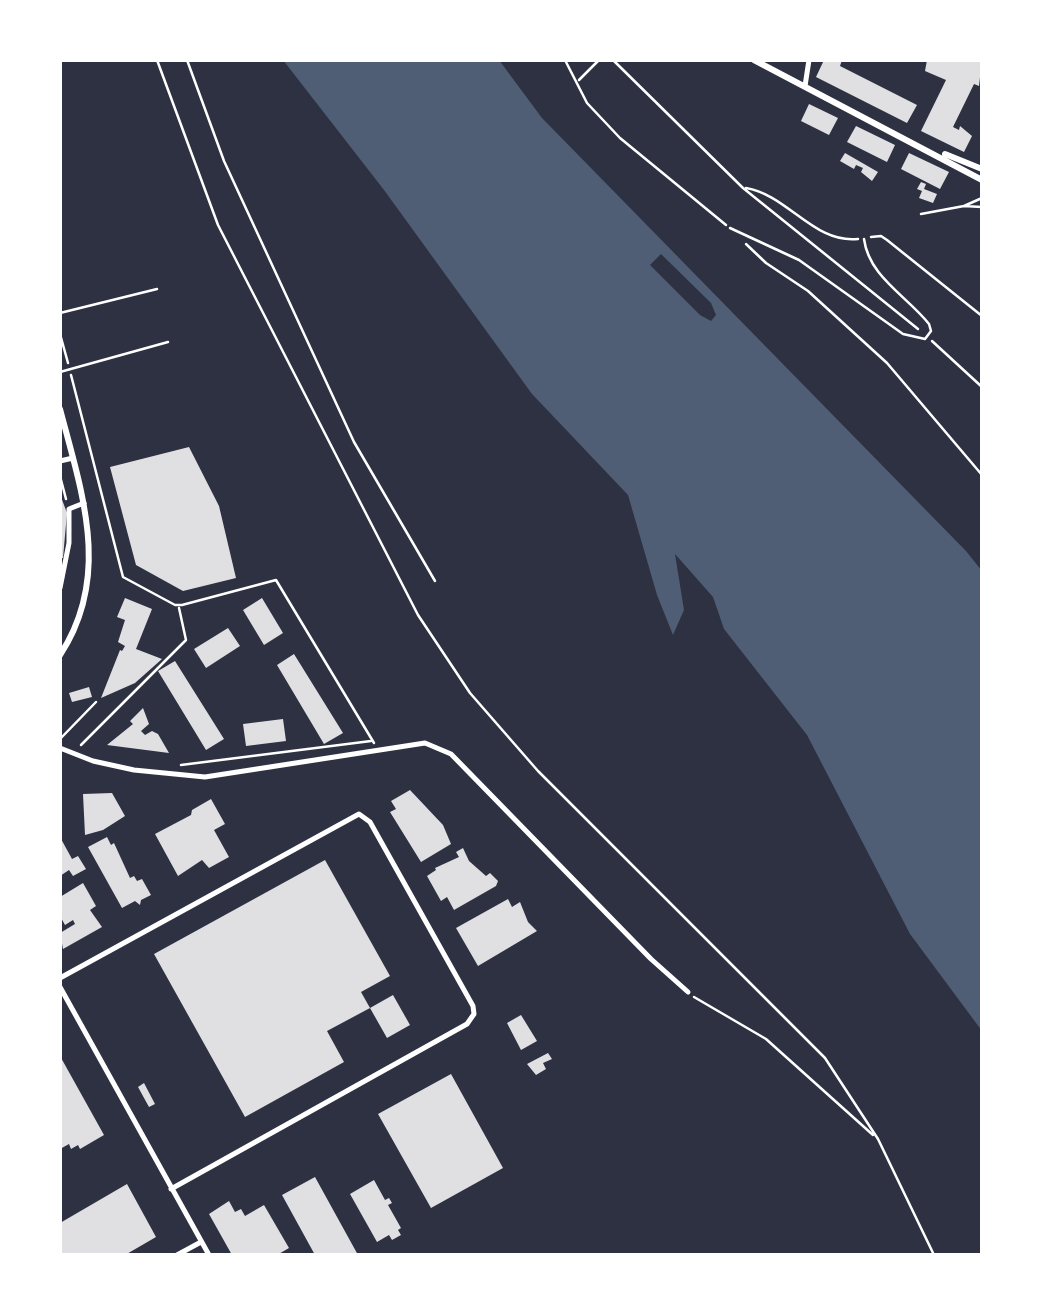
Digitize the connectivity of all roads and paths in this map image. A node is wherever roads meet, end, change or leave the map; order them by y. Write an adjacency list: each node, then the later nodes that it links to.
1 (157, 60): 55 (path)
2 (187, 60): 40 (path)
3 (565, 60): 8 (path)
4 (599, 60): 8 (path)
5 (613, 60): 21 (path)
6 (754, 60): 9 (street)
7 (809, 60): 9 (street)
8 (576, 82): 17 (path)
9 (805, 86): 10 (street)
10 (920, 144): 11 (street); 12 (street)
11 (982, 170)
12 (982, 180)
13 (982, 198): 14 (lane)
14 (964, 206): 15 (lane); 16 (lane)
15 (982, 207)
16 (920, 214)
17 (730, 228): 18 (lane); 34 (path)
18 (864, 238)
19 (157, 289): 20 (path)
20 (60, 313)
21 (922, 333)
22 (60, 334): 25 (path)
23 (932, 341): 28 (path)
24 (168, 342): 26 (lane)
25 (67, 361)
26 (60, 372)
27 (71, 377): 42 (path)
28 (982, 387)
29 (60, 409): 30 (street)
30 (72, 458): 31 (street); 36 (street)
31 (60, 461)
32 (92, 468): 33 (path)
33 (86, 470)
34 (982, 475)
35 (60, 476): 37 (path)
36 (84, 503): 37 (street); 39 (street)
37 (69, 510): 38 (street)
38 (68, 546): 39 (street); 41 (street)
39 (91, 548): 43 (street)
40 (435, 581)
41 (60, 588)
42 (178, 605): 46 (path); 47 (path)
43 (60, 655)
44 (96, 702): 45 (lane)
45 (60, 738): 47 (path)
46 (372, 741): 49 (path); 51 (path)
47 (80, 746): 50 (path)
48 (60, 748): 49 (street)
49 (378, 749): 54 (street)
50 (89, 750)
51 (176, 765)
52 (60, 978): 56 (street)
53 (60, 987): 56 (street)
54 (688, 992): 55 (path)
55 (878, 1139): 60 (path)
56 (171, 1188): 57 (street)
57 (201, 1242): 58 (street); 59 (street)
58 (178, 1255)
59 (209, 1255)
60 (934, 1255)

